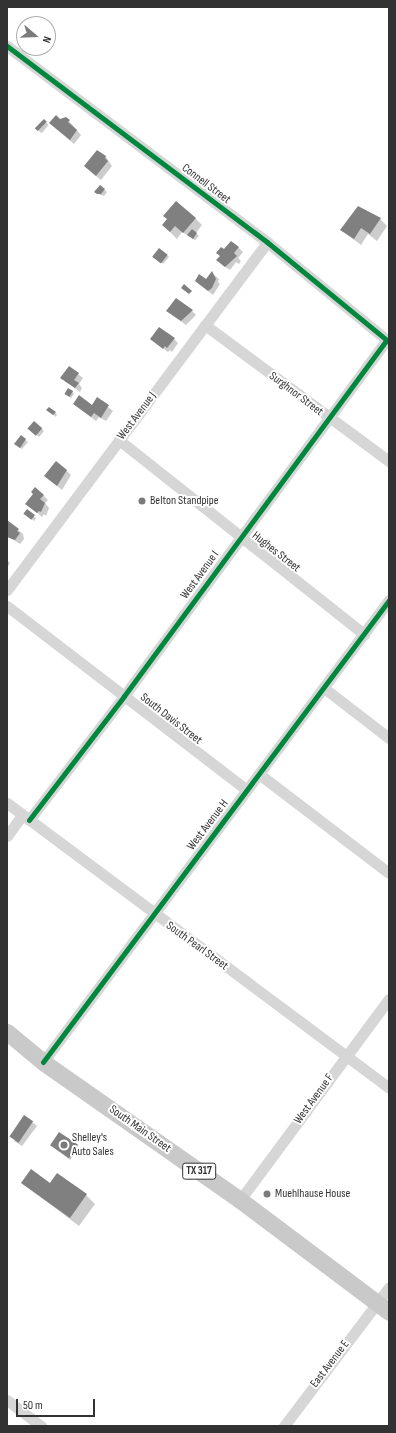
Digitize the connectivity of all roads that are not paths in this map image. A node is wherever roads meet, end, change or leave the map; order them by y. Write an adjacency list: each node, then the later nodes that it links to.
1 (7, 46): 2 (street, Connell Street)
2 (267, 242): 3 (street, West Avenue J); 4 (street, Connell Street)
3 (206, 325): 5 (street, Surghnor Street); 6 (street, West Avenue J)
4 (387, 341): 5 (street, West Avenue I)
5 (328, 418): 7 (street, Surghnor Street); 8 (street, West Avenue I)
6 (119, 440): 8 (street, Hughes Street); 9 (street, West Avenue J)
7 (389, 461)
8 (240, 536): 12 (street, Hughes Street); 14 (street, West Avenue I)
9 (7, 590)
10 (7, 606): 14 (street, South Davis Street)
11 (387, 607): 12 (street, West Avenue H)
12 (364, 634): 13 (street, West Avenue H)
13 (324, 688): 15 (street); 16 (street, West Avenue H)
14 (124, 696): 17 (street, South Davis Street); 19 (street, West Avenue I)
15 (389, 738)
16 (259, 774): 17 (street, West Avenue H); 21 (street)
17 (246, 790): 22 (street, West Avenue H)
18 (7, 803): 19 (street, South Pearl Street)
19 (26, 817): 20 (street, West Avenue I); 22 (street, South Pearl Street)
20 (7, 836)
21 (389, 873)
22 (154, 914): 25 (street, South Pearl Street); 26 (street, West Avenue H)
23 (389, 999): 25 (street, West Avenue F)
24 (7, 1032): 26 (main road, South Main Street / TX 317)
25 (346, 1056): 27 (street, South Pearl Street); 28 (street, West Avenue F)
26 (43, 1062): 28 (main road, South Main Street / TX 317)
27 (389, 1088)
28 (240, 1200): 30 (main road, South Main Street / TX 317)
29 (389, 1287): 30 (street, East Avenue E)
30 (383, 1307): 33 (street, East Avenue E)
31 (7, 1400): 32 (street)
32 (41, 1426)
33 (284, 1426)

